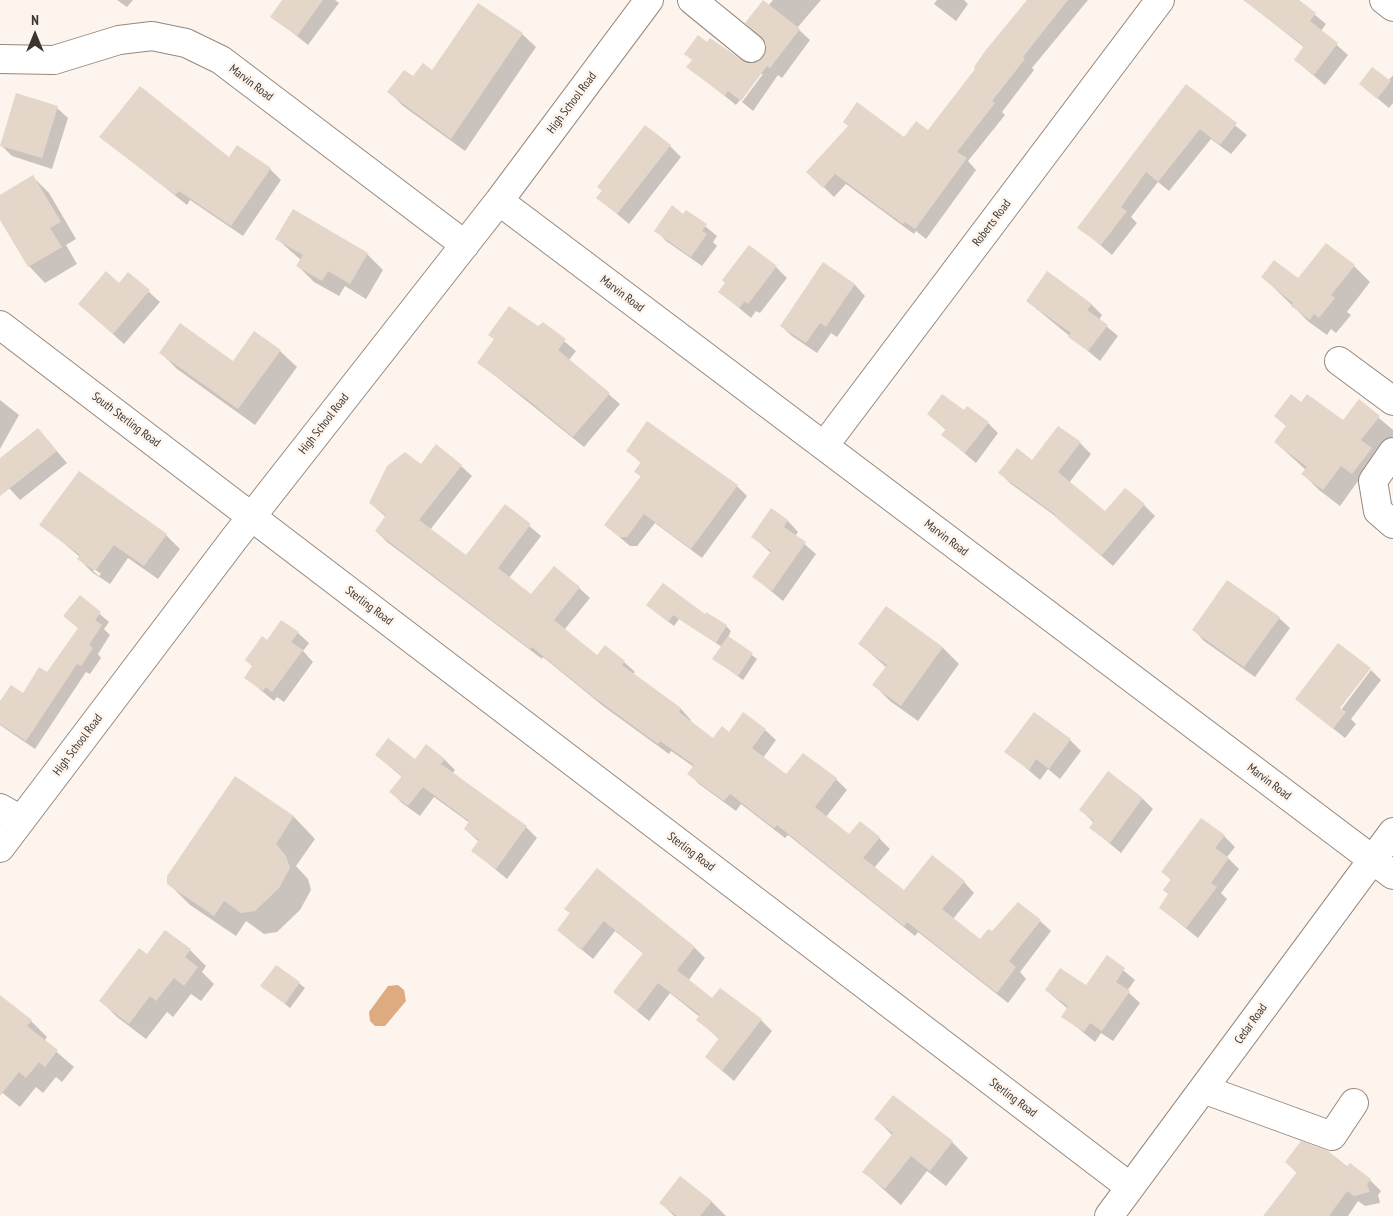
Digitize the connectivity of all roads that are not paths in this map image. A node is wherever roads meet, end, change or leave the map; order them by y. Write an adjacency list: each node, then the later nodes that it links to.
1 (649, 0): 8 (street, High School Road)
2 (692, 0): 6 (street)
3 (1160, 0): 13 (street, Roberts Road)
4 (1384, 0): 5 (street)
5 (1393, 7)
6 (751, 48)
7 (0, 59): 9 (street, Marvin Road)
8 (499, 202): 9 (street, High School Road); 13 (street, Marvin Road)
9 (465, 245): 15 (street, High School Road)
10 (0, 325): 15 (street, South Sterling Road)
11 (1339, 361): 12 (street)
12 (1393, 401)
13 (824, 446): 20 (street, Marvin Road)
14 (1393, 452): 16 (street)
15 (252, 517): 17 (street, High School Road); 23 (street, Sterling Road)
16 (1393, 524)
17 (11, 814): 19 (street, High School Road)
18 (1393, 832): 20 (street, Cedar Road)
19 (0, 848)
20 (1383, 867): 21 (street, Cedar Road)
21 (1203, 1088): 22 (street); 23 (street, Cedar Road)
22 (1354, 1103)
23 (1130, 1188): 24 (street, Cedar Road)
24 (1109, 1216)

